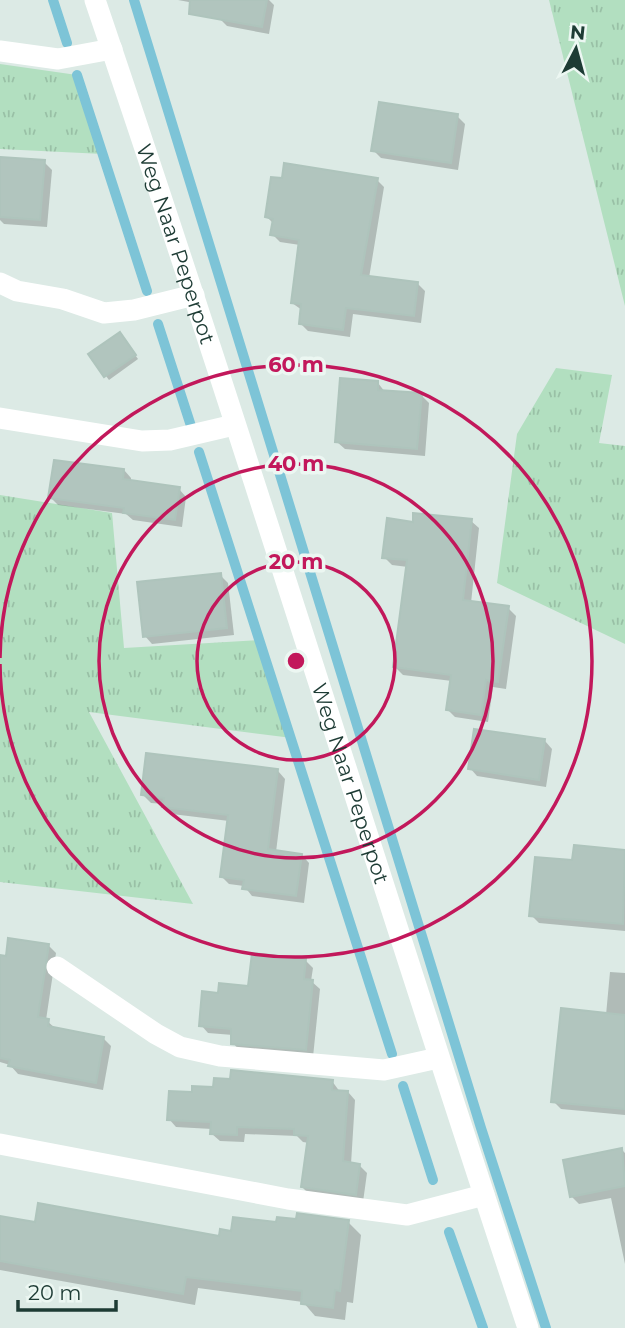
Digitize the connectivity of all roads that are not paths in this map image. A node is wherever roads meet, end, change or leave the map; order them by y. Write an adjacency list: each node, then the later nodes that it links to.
1 (95, 0): 2 (street, Weg Naar Peperpot)
2 (111, 49): 3 (street); 5 (street, Weg Naar Peperpot)
3 (0, 51)
4 (0, 283): 5 (street)
5 (194, 295): 7 (street, Weg Naar Peperpot)
6 (0, 418): 7 (street)
7 (234, 425): 9 (street, Weg Naar Peperpot)
8 (57, 967): 9 (street)
9 (438, 1058): 11 (street, Weg Naar Peperpot)
10 (0, 1144): 11 (street)
11 (484, 1195): 12 (street, Weg Naar Peperpot)
12 (528, 1328)

